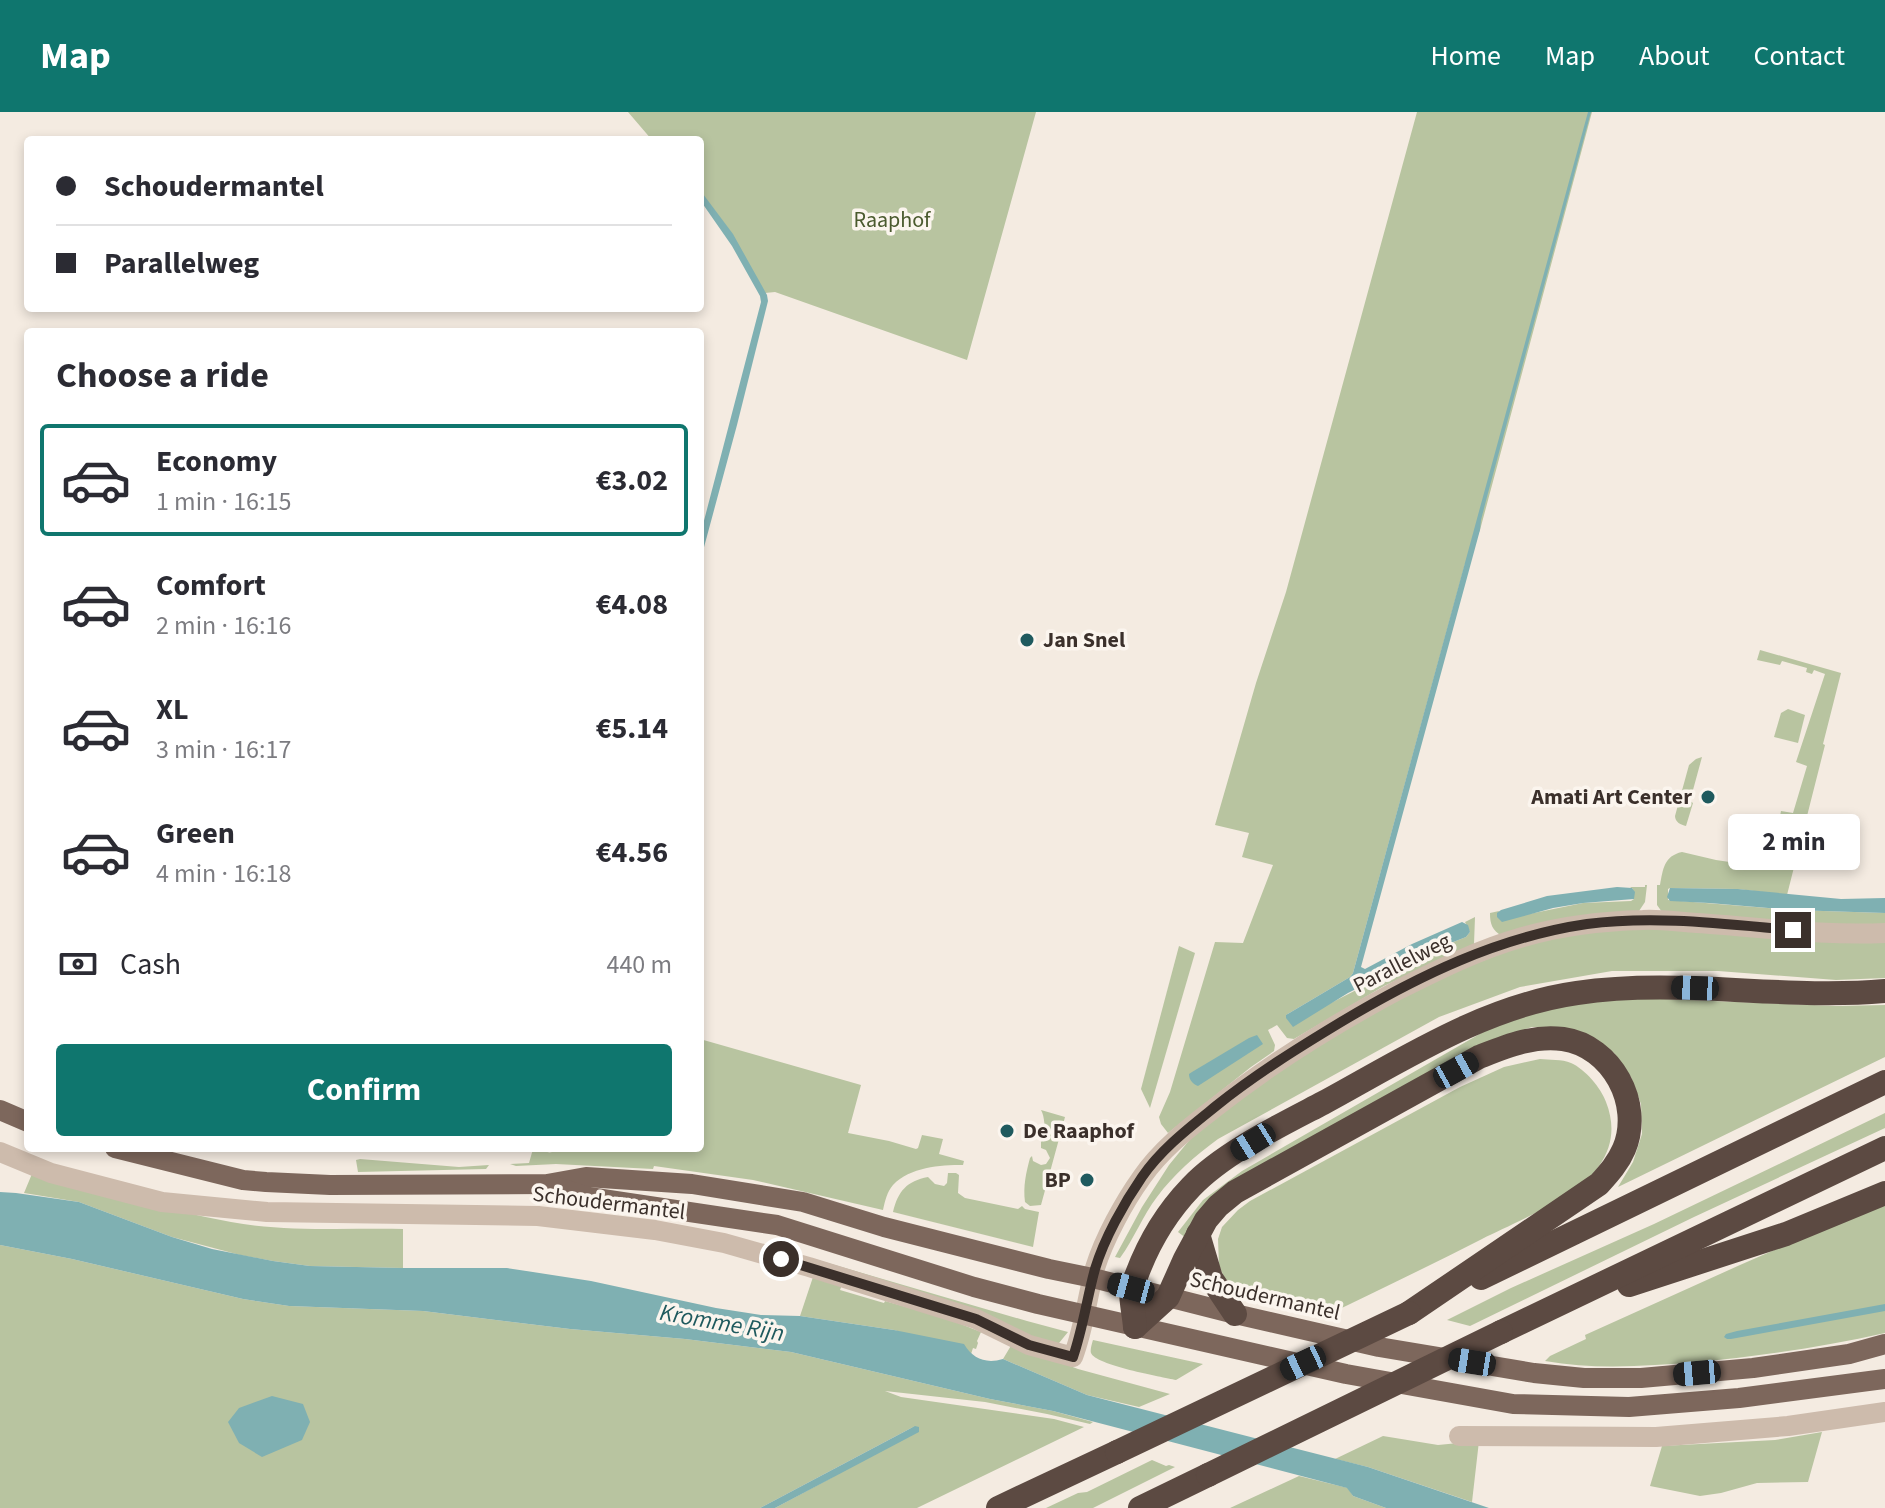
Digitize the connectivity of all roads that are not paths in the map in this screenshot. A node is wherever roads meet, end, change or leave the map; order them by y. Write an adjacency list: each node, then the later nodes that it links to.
1 (1885, 933): 14 (street, Parallelweg)
2 (1885, 991): 15 (highway)
3 (1885, 1082): 18 (highway)
4 (0, 1110): 5 (main road)
5 (24, 1120)
6 (1885, 1148): 17 (highway)
7 (0, 1152): 12 (street, Schoudermantel)
8 (131, 1152): 9 (main road, Schoudermantel)
9 (266, 1182): 10 (main road, Schoudermantel); 12 (street)
10 (547, 1184): 14 (main road, Schoudermantel); 19 (main road, Schoudermantel)
11 (1885, 1193): 17 (highway)
12 (267, 1212): 19 (street, Schoudermantel)
13 (1198, 1234): 16 (highway); 18 (highway); 20 (highway)
14 (1093, 1278): 15 (main road, Schoudermantel); 19 (street, Parallelweg)
15 (1131, 1288): 16 (main road, Schoudermantel); 21 (highway)
16 (1168, 1297): 20 (main road, Schoudermantel); 21 (highway)
17 (1546, 1311): 27 (highway, bridge)
18 (1409, 1313): 26 (highway, bridge)
19 (1085, 1314): 21 (main road, Schoudermantel)
20 (1235, 1314): 22 (main road, Schoudermantel)
21 (1135, 1327): 23 (main road, Schoudermantel)
22 (1885, 1344)
23 (1885, 1379)
24 (1885, 1412): 25 (street)
25 (1459, 1436)
26 (998, 1508)
27 (1140, 1508)

